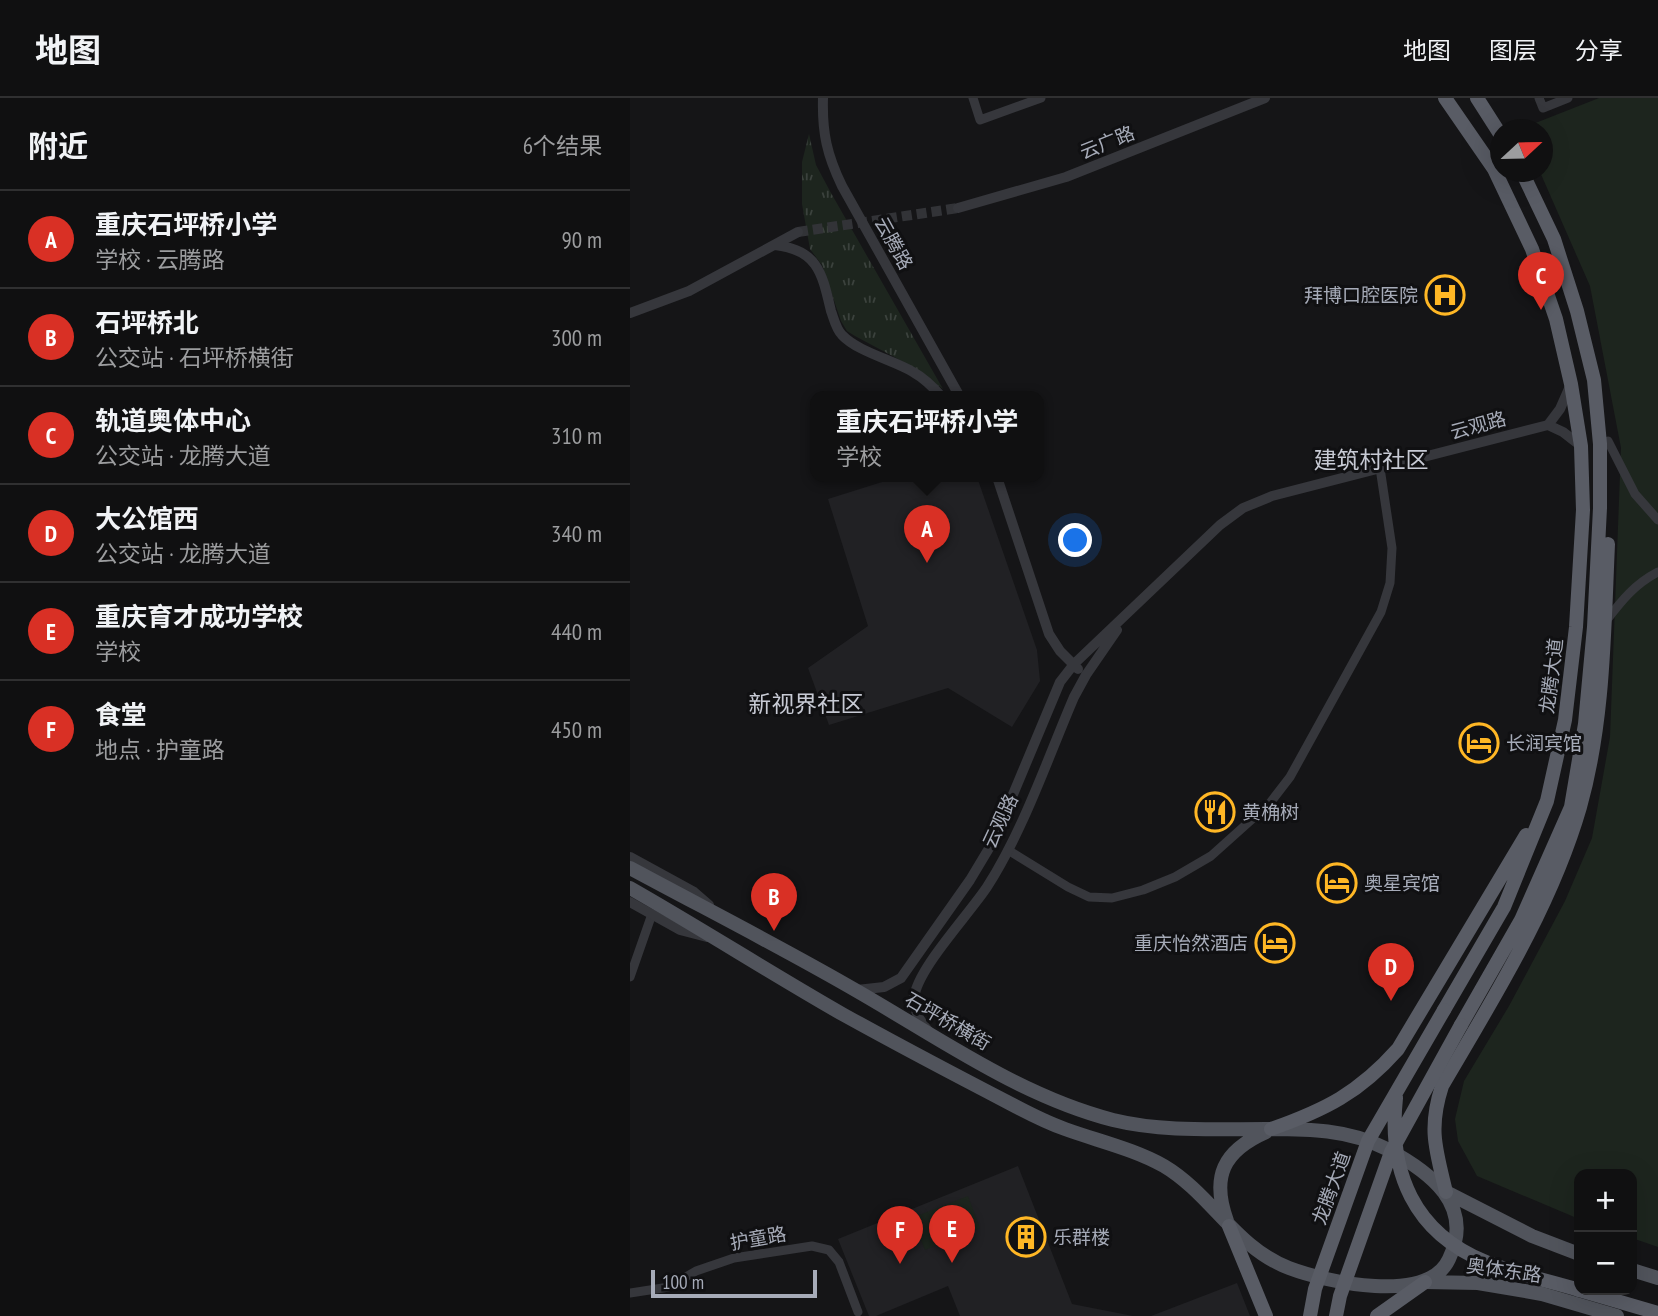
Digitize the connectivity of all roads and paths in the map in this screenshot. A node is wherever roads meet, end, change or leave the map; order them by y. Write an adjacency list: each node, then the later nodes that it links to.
1 (824, 98): 18 (street, 云腾路)
2 (973, 98): 3 (street)
3 (1041, 98)
4 (1265, 98): 11 (street, 云广路)
5 (1445, 98): 16 (highway, 龙腾大道)
6 (1477, 98): 9 (highway)
7 (1539, 98): 8 (street)
8 (1568, 98)
9 (1490, 119)
10 (1527, 182): 15 (highway, 龙腾大道)
11 (958, 208)
12 (798, 232): 13 (street)
13 (775, 245): 14 (street); 17 (street)
14 (630, 313)
15 (1594, 380): 20 (highway); 28 (highway, 龙腾大道)
16 (1572, 384): 19 (street); 21 (highway, 龙腾大道)
17 (935, 391)
18 (957, 391)
19 (1548, 425): 21 (street); 22 (street, 云观路)
20 (1608, 442): 24 (street); 27 (highway)
21 (1581, 446): 31 (highway, 龙腾大道)
22 (1380, 468): 26 (street, 云观路); 32 (street)
23 (999, 482): 29 (street)
24 (1658, 520)
25 (1658, 572): 27 (street)
26 (1128, 614): 29 (street, 云观路); 30 (street, 云观路)
27 (1604, 624): 28 (street); 47 (highway)
28 (1591, 654): 60 (highway, 龙腾大道, bridge)
29 (1074, 664): 30 (street); 41 (street, 云观路)
30 (1086, 676): 32 (street, 云观路)
31 (1547, 800): 45 (highway, 龙腾大道, bridge); 46 (highway)
32 (1008, 850): 43 (street, 云观路)
33 (630, 857): 38 (street)
34 (630, 868): 38 (main road, 石坪桥横街)
35 (630, 888): 39 (main road)
36 (630, 902): 37 (street)
37 (652, 914): 39 (street); 40 (street)
38 (733, 924): 42 (main road, 石坪桥横街)
39 (720, 940): 48 (main road)
40 (630, 977)
41 (901, 978): 42 (street); 43 (street)
42 (857, 990): 44 (main road, 石坪桥横街)
43 (915, 992): 44 (street)
44 (933, 1037): 46 (main road, 石坪桥横街)
45 (1396, 1093): 53 (highway, bridge); 59 (highway, 龙腾大道, bridge)
46 (1271, 1129): 47 (main road); 48 (main road)
47 (1446, 1192): 49 (main road, 奥体东路); 52 (main road)
48 (1229, 1226): 52 (main road); 58 (highway)
49 (1574, 1252)
50 (1637, 1272): 51 (main road)
51 (1658, 1278)
52 (1425, 1282): 61 (highway); 62 (main road, 奥体东路)
53 (1574, 1288)
54 (630, 1293): 56 (street, 护童路)
55 (1596, 1295): 57 (highway)
56 (858, 1312)
57 (1658, 1313)
58 (1266, 1316)
59 (1310, 1316)
60 (1336, 1316)
61 (1377, 1316)
62 (1617, 1316)

